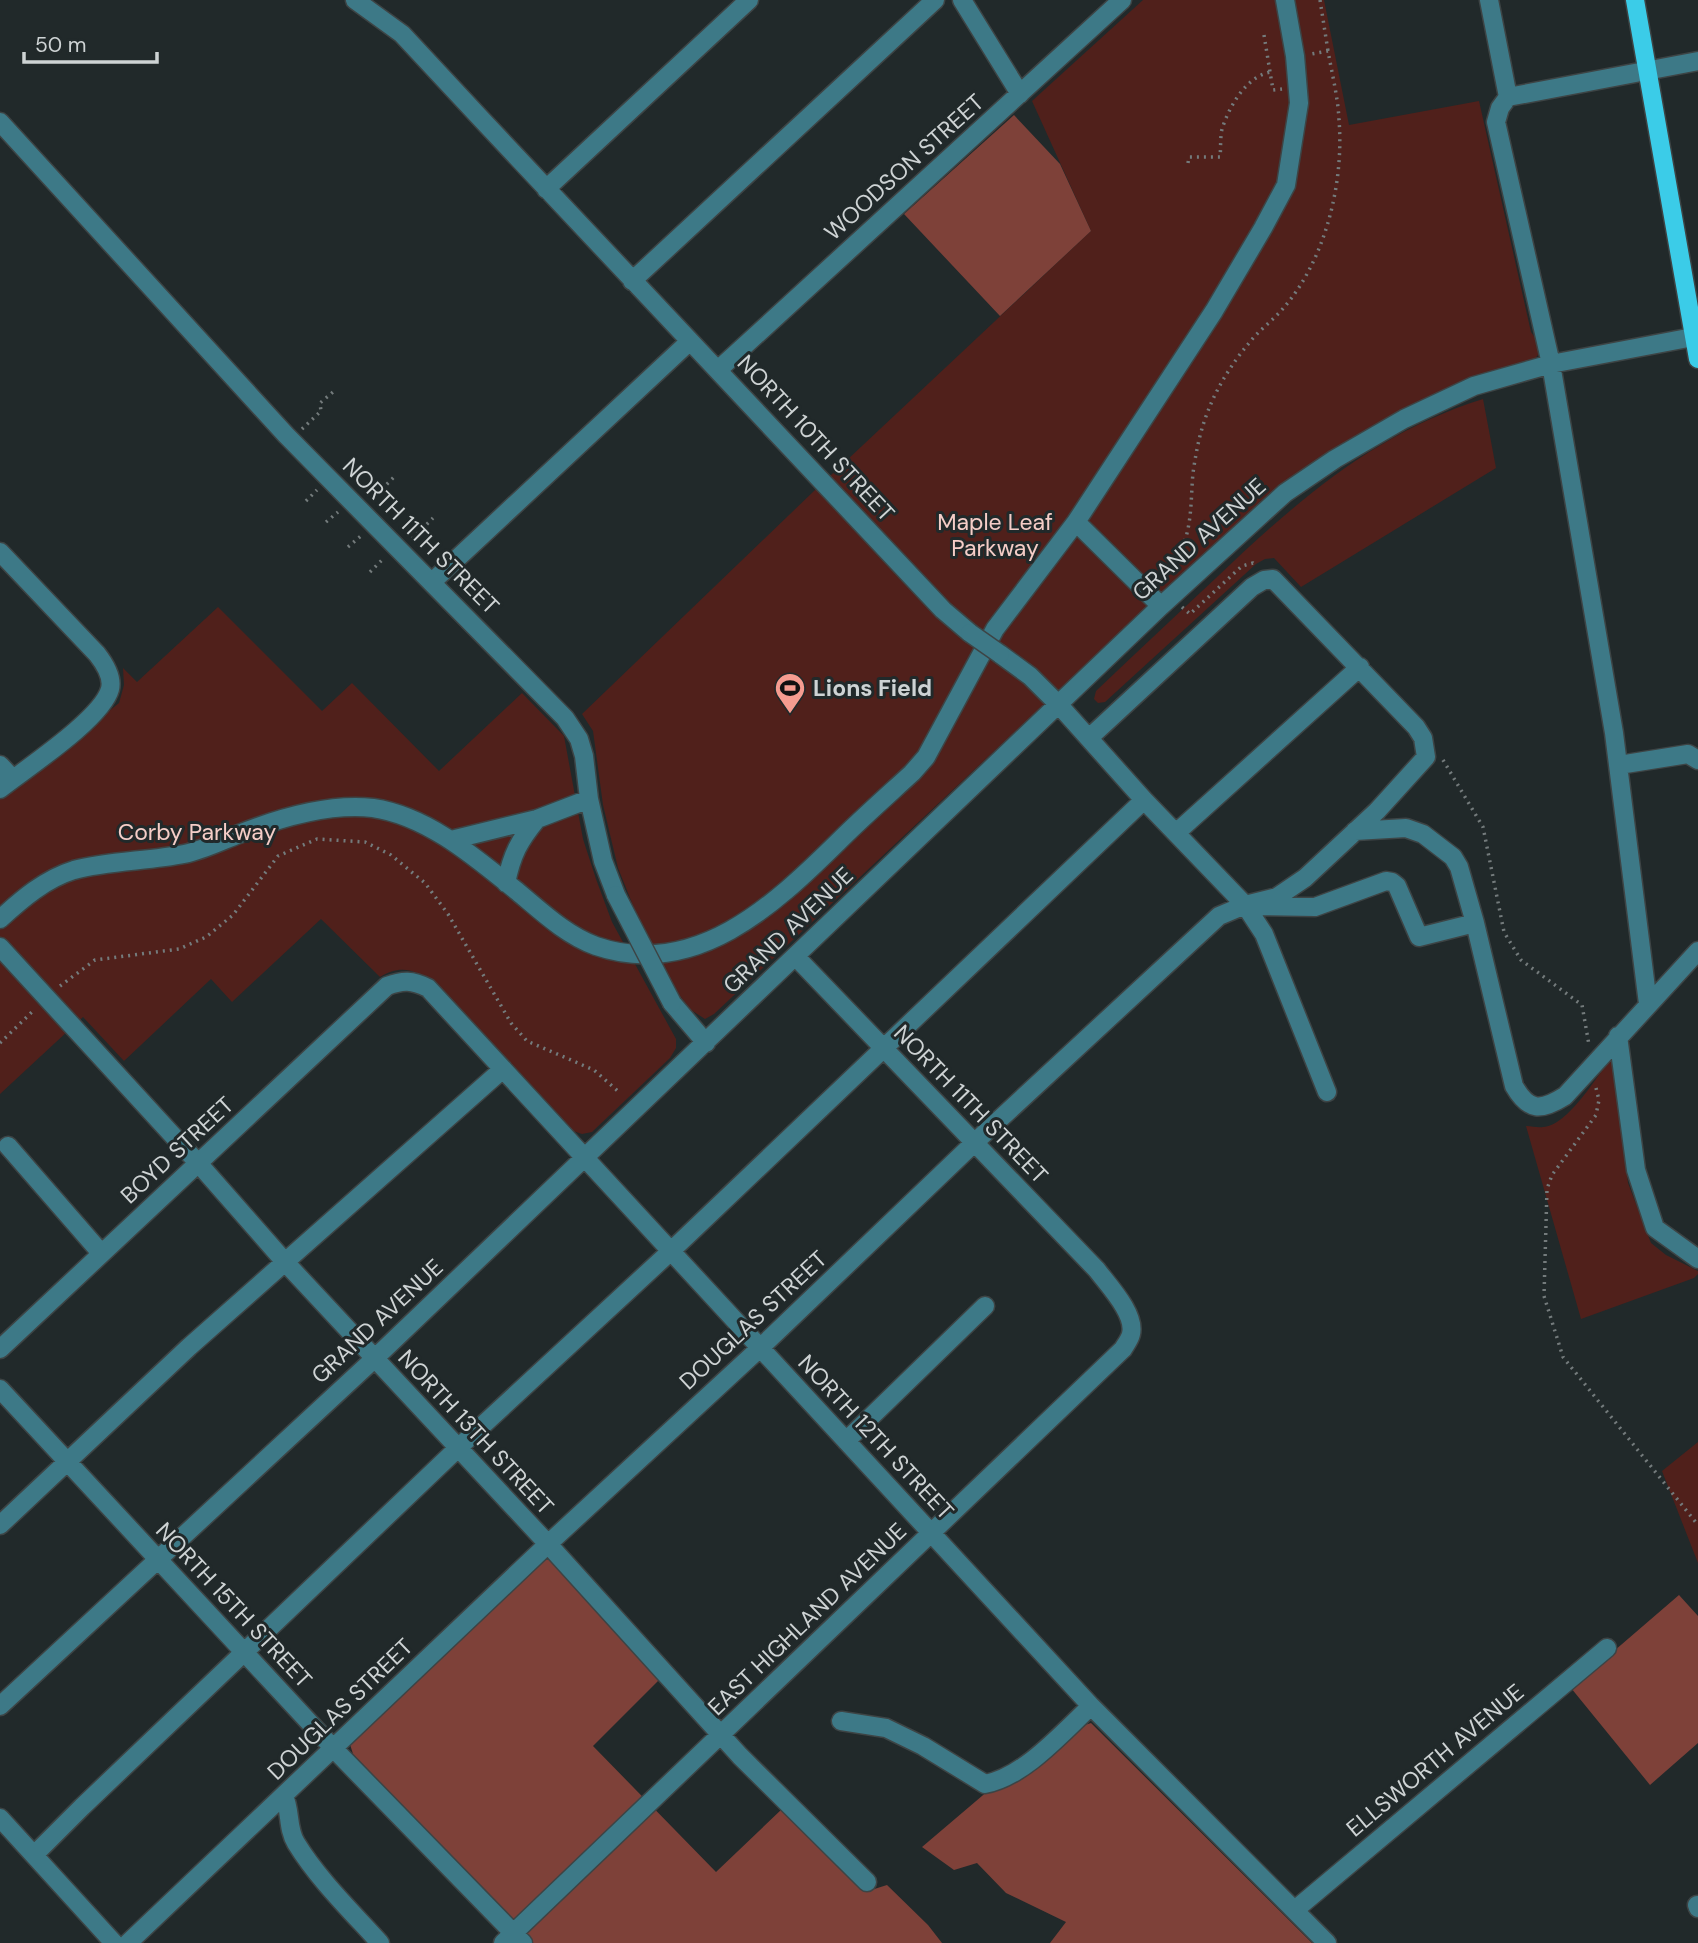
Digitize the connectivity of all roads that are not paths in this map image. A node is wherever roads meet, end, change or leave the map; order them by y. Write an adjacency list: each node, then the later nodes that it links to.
1 (355, 0): 9 (street, NORTH 10TH STREET)
2 (748, 0): 15 (street)
3 (935, 0): 16 (street)
4 (962, 0): 12 (street)
5 (1122, 0): 12 (street, WOODSON STREET)
6 (1284, 0): 22 (street)
7 (1489, 0): 13 (street)
8 (1634, 0): 11 (main road)
9 (377, 6): 15 (street, NORTH 10TH STREET)
10 (1698, 61): 11 (street)
11 (1647, 71): 13 (street); 17 (main road)
12 (1020, 94): 21 (street, WOODSON STREET)
13 (1508, 97): 20 (street)
14 (0, 122): 24 (street, NORTH 11TH STREET)
15 (546, 189): 16 (street, NORTH 10TH STREET)
16 (632, 281): 18 (street, NORTH 10TH STREET)
17 (1696, 336): 19 (main road); 20 (street, GRAND AVENUE)
18 (689, 342): 21 (street, NORTH 10TH STREET); 24 (street)
19 (1698, 359)
20 (1551, 364): 25 (street, GRAND AVENUE); 31 (street)
21 (718, 370): 27 (street, NORTH 10TH STREET, bridge)
22 (1076, 522): 25 (street); 39 (street)
23 (0, 552): 32 (street)
24 (432, 582): 33 (street, NORTH 11TH STREET)
25 (1161, 606): 27 (street, GRAND AVENUE)
26 (1360, 667): 28 (street); 36 (street, DOUGLAS STREET); 37 (street)
27 (1059, 705): 28 (street, NORTH 10TH STREET); 45 (street, GRAND AVENUE)
28 (1089, 738): 34 (street, NORTH 10TH STREET)
29 (1698, 760): 31 (street)
30 (0, 765): 32 (street)
31 (1619, 765): 47 (street)
32 (6, 784)
33 (589, 799): 35 (street); 49 (street, NORTH 11TH STREET, bridge)
34 (1144, 800): 37 (street, NORTH 10TH STREET); 50 (street)
35 (537, 819): 38 (street); 39 (street)
36 (1355, 831): 40 (street, DOUGLAS STREET); 42 (street)
37 (1176, 833): 40 (street, NORTH 10TH STREET)
38 (451, 840): 39 (street); 41 (street)
39 (506, 883)
40 (1245, 905): 42 (street); 52 (street, NORTH 10TH STREET); 53 (street, DOUGLAS STREET)
41 (0, 919)
42 (1475, 923): 48 (street)
43 (0, 947): 56 (street, NORTH 13TH STREET)
44 (1698, 951): 47 (street)
45 (795, 956): 49 (street, GRAND AVENUE); 50 (street, NORTH 11TH STREET)
46 (387, 986): 51 (street, NORTH 12TH STREET); 56 (street, BOYD STREET)
47 (1648, 1004): 48 (street)
48 (1618, 1036): 59 (street)
49 (706, 1042): 55 (street, GRAND AVENUE)
50 (884, 1048): 53 (street, NORTH 11TH STREET); 57 (street)
51 (503, 1069): 55 (street, NORTH 12TH STREET); 60 (street)
52 (1327, 1092)
53 (974, 1143): 61 (street, NORTH 11TH STREET); 63 (street, DOUGLAS STREET)
54 (8, 1146): 58 (street)
55 (584, 1158): 57 (street, NORTH 12TH STREET); 65 (street, GRAND AVENUE)
56 (200, 1164): 58 (street, BOYD STREET); 60 (street, NORTH 13TH STREET)
57 (671, 1251): 63 (street, NORTH 12TH STREET); 68 (street)
58 (101, 1253): 64 (street, BOYD STREET)
59 (1698, 1259)
60 (285, 1262): 65 (street, NORTH 13TH STREET); 69 (street)
61 (1110, 1288): 71 (street, EAST HIGHLAND AVENUE)
62 (985, 1306): 67 (street)
63 (760, 1348): 67 (street, NORTH 12TH STREET); 72 (street, DOUGLAS STREET)
64 (0, 1349)
65 (374, 1359): 68 (street, NORTH 13TH STREET); 73 (street, GRAND AVENUE)
66 (0, 1389): 69 (street, NORTH 15TH STREET)
67 (846, 1441): 71 (street, NORTH 12TH STREET)
68 (458, 1448): 72 (street, NORTH 13TH STREET); 75 (street)
69 (67, 1462): 70 (street); 73 (street, NORTH 15TH STREET)
70 (0, 1525)
71 (932, 1534): 77 (street, NORTH 12TH STREET); 79 (street, EAST HIGHLAND AVENUE)
72 (548, 1544): 79 (street, NORTH 13TH STREET); 80 (street, DOUGLAS STREET)
73 (158, 1560): 75 (street, NORTH 15TH STREET); 76 (street, GRAND AVENUE)
74 (1607, 1648): 85 (street, ELLSWORTH AVENUE)
75 (244, 1652): 80 (street, NORTH 15TH STREET); 83 (street)
76 (0, 1706)
77 (1091, 1706): 78 (street); 85 (street, NORTH 12TH STREET)
78 (841, 1721)
79 (721, 1735): 84 (street, NORTH 13TH STREET); 86 (street, EAST HIGHLAND AVENUE)
80 (334, 1749): 81 (street, DOUGLAS STREET); 86 (street, NORTH 15TH STREET)
81 (284, 1796): 88 (street, DOUGLAS STREET); 89 (street)
82 (0, 1818): 83 (street)
83 (34, 1855): 87 (street)
84 (867, 1882)
85 (1296, 1909): 90 (street, NORTH 12TH STREET)
86 (513, 1940)
87 (114, 1943)
88 (128, 1943)
89 (380, 1943)
90 (1327, 1943)

